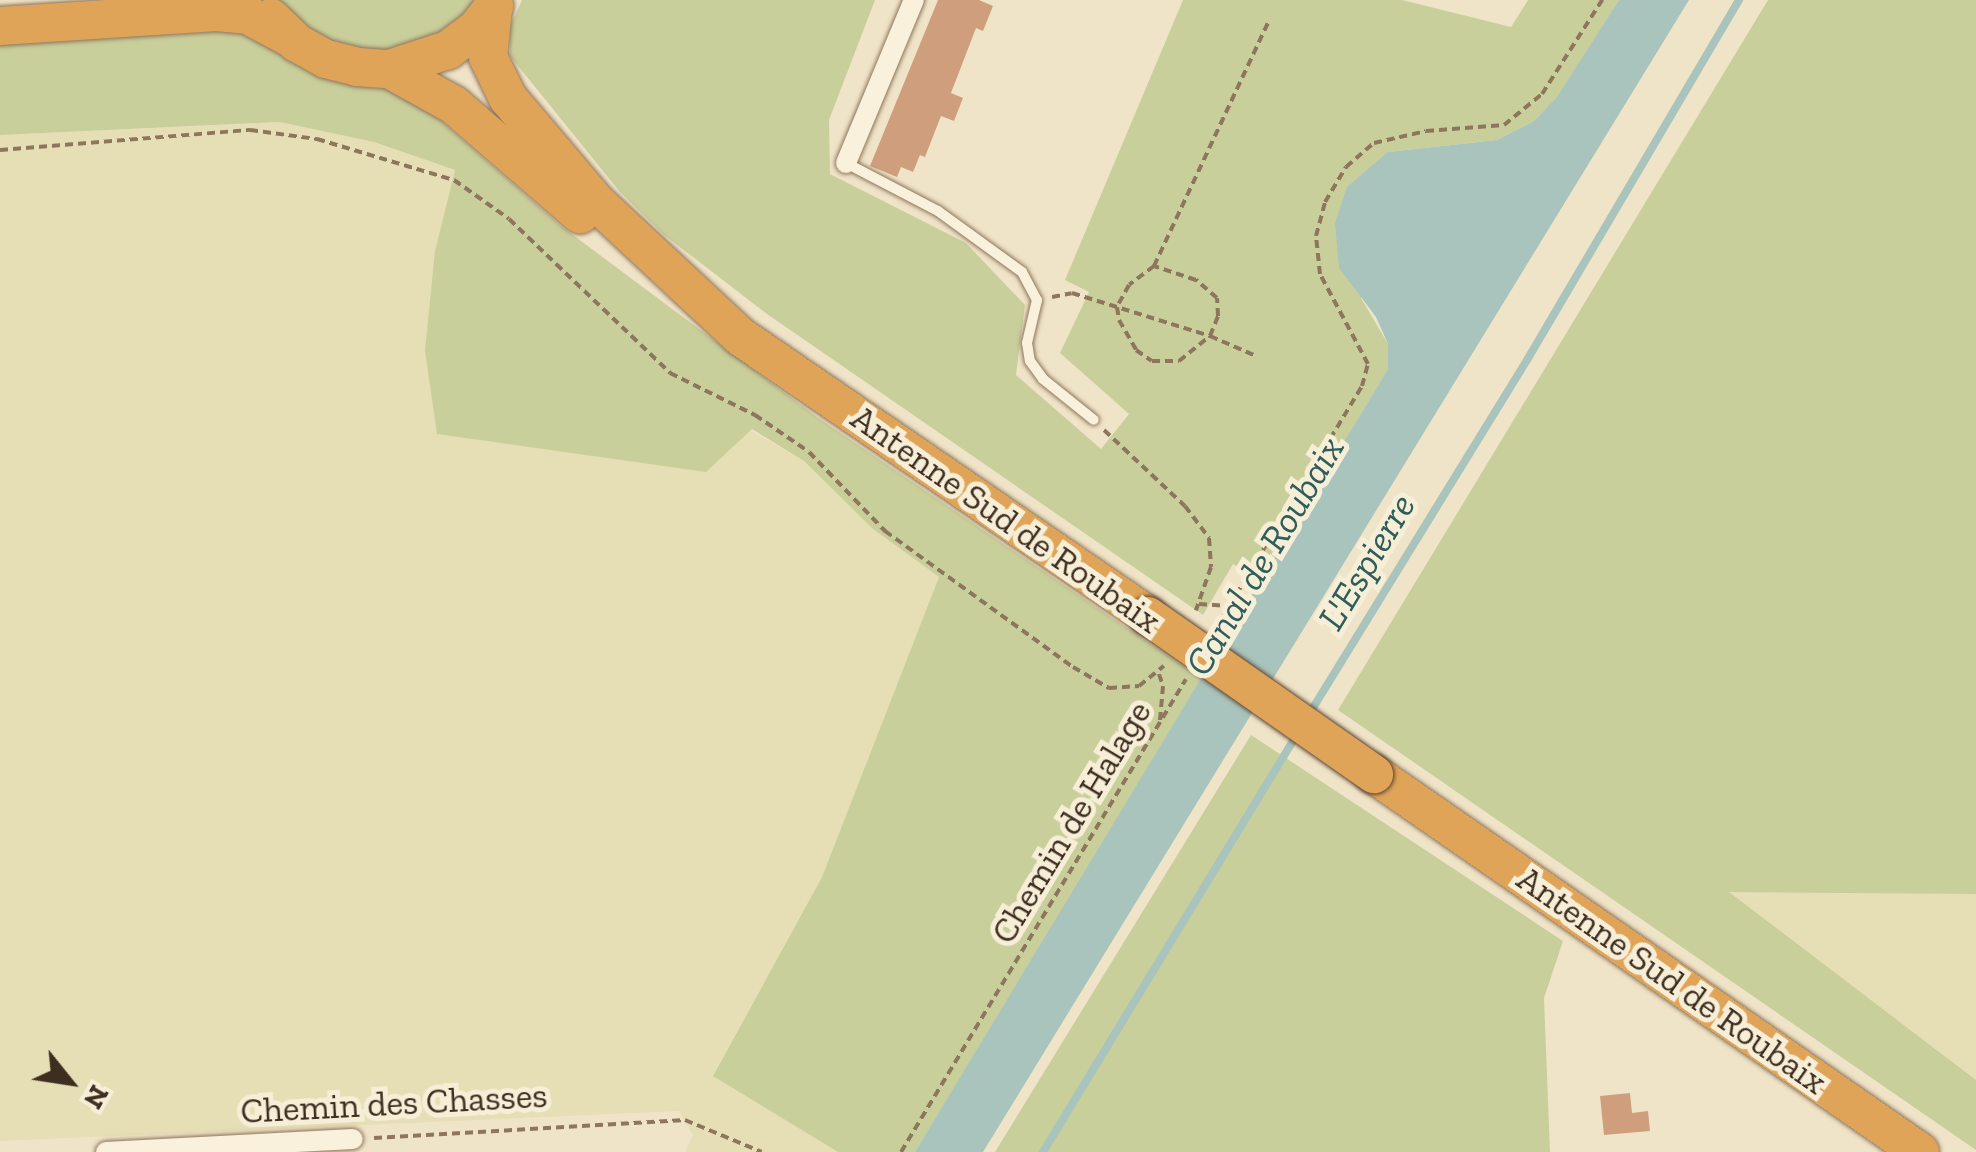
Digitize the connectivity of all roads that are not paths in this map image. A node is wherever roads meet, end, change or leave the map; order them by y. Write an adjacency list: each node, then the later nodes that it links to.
1 (70, 0): 5 (highway)
2 (259, 0): 7 (highway)
3 (914, 0): 9 (street)
4 (495, 4): 8 (highway); 10 (highway, Antenne Sud de Roubaix)
5 (0, 9)
6 (0, 26): 7 (highway)
7 (289, 36): 8 (highway)
8 (389, 69): 10 (highway)
9 (846, 163): 11 (lane)
10 (741, 336): 15 (highway, Antenne Sud de Roubaix, bridge)
11 (1094, 420)
12 (353, 1139): 13 (street, Chemin des Chasses)
13 (283, 1147): 14 (street, Chemin des Chasses)
14 (106, 1152)
15 (1920, 1152)

